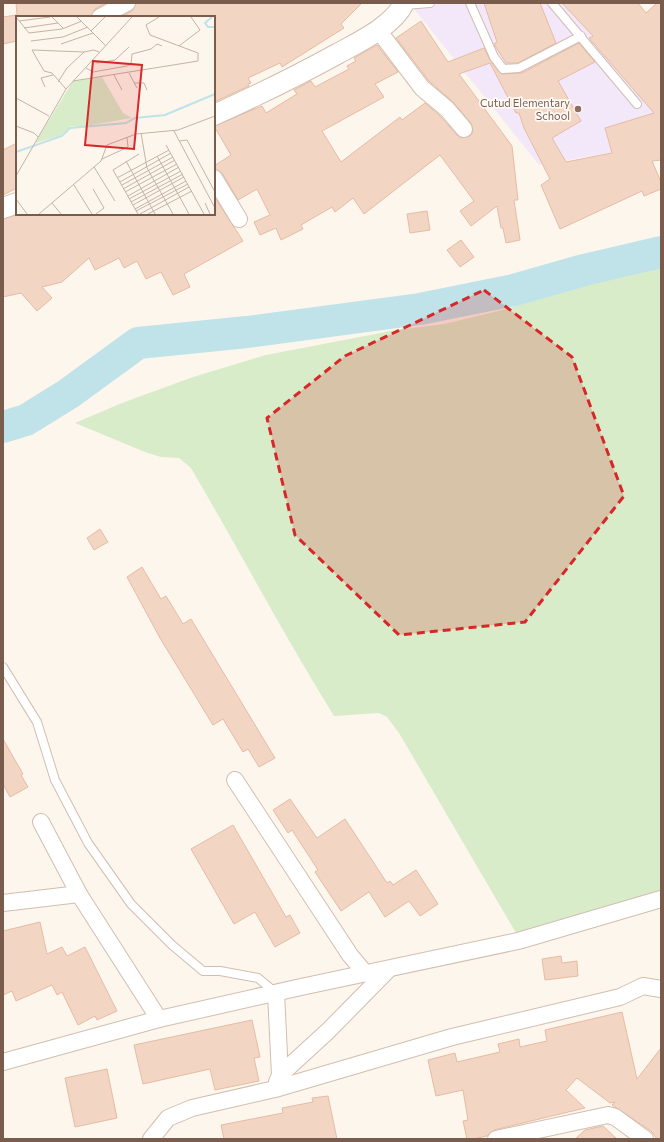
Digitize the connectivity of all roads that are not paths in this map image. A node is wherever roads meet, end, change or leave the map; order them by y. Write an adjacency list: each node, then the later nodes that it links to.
1 (127, 3): 6 (street)
2 (430, 3): 5 (lane)
3 (470, 3): 8 (lane)
4 (552, 3): 8 (lane)
5 (404, 4): 7 (street)
6 (102, 16)
7 (378, 30): 10 (street); 11 (street)
8 (581, 36): 9 (lane)
9 (637, 104)
10 (215, 115)
11 (464, 129)
12 (215, 180): 15 (street)
13 (16, 203): 14 (street)
14 (3, 208)
15 (239, 219)
16 (3, 667): 25 (lane)
17 (235, 780): 23 (street)
18 (41, 822): 19 (street)
19 (79, 894): 21 (street); 26 (street)
20 (661, 899): 22 (street)
21 (3, 903)
22 (388, 968): 23 (street); 28 (street)
23 (365, 973): 25 (street)
24 (661, 989): 28 (street)
25 (276, 993): 26 (street); 28 (street)
26 (159, 1019): 27 (street)
27 (3, 1062)
28 (277, 1082): 29 (street)
29 (151, 1139)
30 (496, 1139): 31 (street)
31 (645, 1139)

